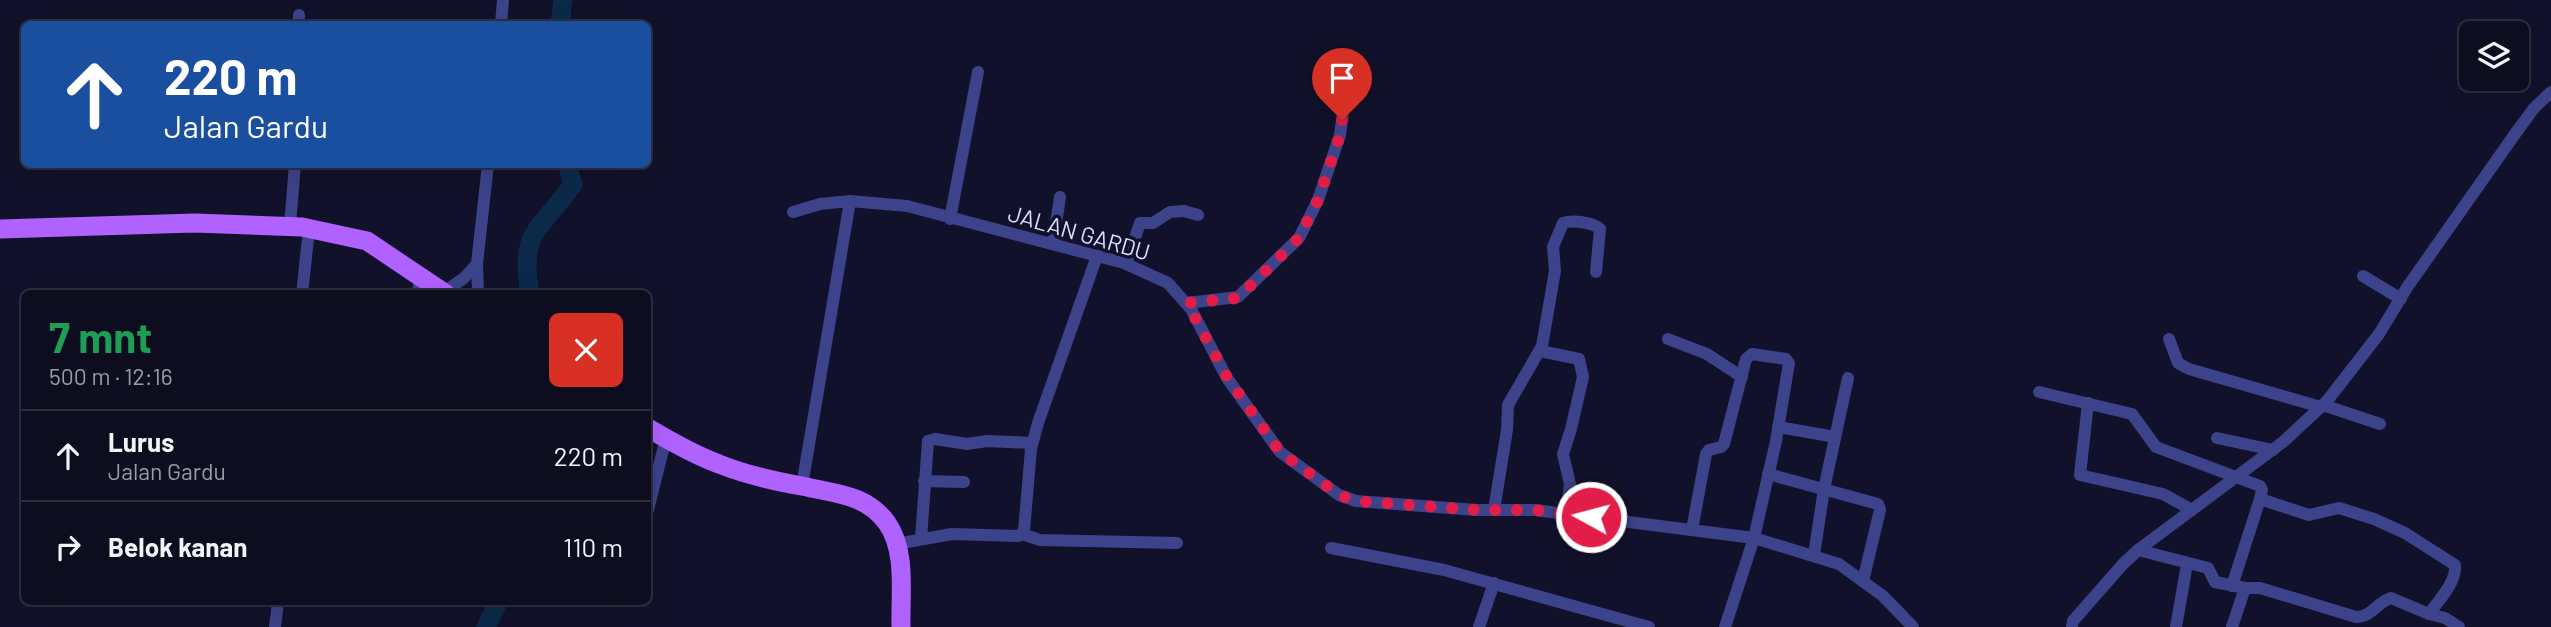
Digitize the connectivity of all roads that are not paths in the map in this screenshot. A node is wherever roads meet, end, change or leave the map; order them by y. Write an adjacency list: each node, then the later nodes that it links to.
1 (503, 0): 2 (street)
2 (501, 21)
3 (978, 72): 12 (street)
4 (2551, 92): 25 (street)
5 (1344, 105): 26 (street)
6 (295, 168): 13 (street)
7 (488, 168): 17 (street)
8 (1060, 197): 15 (street)
9 (850, 201): 10 (street, JALAN GARDU); 12 (street, JALAN GARDU); 47 (street)
10 (793, 212)
11 (1198, 215): 18 (street)
12 (950, 219): 15 (street, JALAN GARDU)
13 (300, 227): 14 (main road); 21 (main road); 22 (street)
14 (0, 229)
15 (1053, 244): 16 (street, JALAN GARDU)
16 (1097, 256): 18 (street, JALAN GARDU); 41 (street)
17 (477, 264): 23 (street); 24 (street)
18 (1126, 264): 26 (street, JALAN GARDU)
19 (1596, 272): 29 (street)
20 (2363, 276): 25 (street)
21 (419, 285)
22 (302, 290)
23 (449, 290)
24 (478, 290)
25 (2401, 299): 34 (street)
26 (1187, 303): 51 (street, JALAN GARDU)
27 (1668, 339): 30 (street)
28 (2169, 340): 34 (street)
29 (1540, 351): 51 (street); 53 (street)
30 (1742, 377): 36 (street); 54 (street)
31 (1848, 378): 38 (street)
32 (2039, 392): 33 (street)
33 (2088, 403): 44 (street); 52 (street)
34 (2322, 406): 35 (street); 42 (street)
35 (2380, 424)
36 (1778, 427): 38 (street); 43 (street)
37 (651, 430): 40 (main road)
38 (1835, 437): 48 (street)
39 (2217, 438): 42 (street)
40 (666, 439): 47 (main road); 49 (street)
41 (1032, 443): 45 (street); 55 (street)
42 (2273, 450): 44 (street)
43 (1768, 474): 48 (street); 59 (street)
44 (2238, 476): 50 (street); 52 (street)
45 (924, 481): 46 (street); 56 (street)
46 (964, 482)
47 (802, 486): 58 (main road)
48 (1824, 489): 62 (street); 64 (street)
49 (651, 498)
50 (2260, 499): 66 (street); 68 (street)
51 (1494, 510): 53 (street, JALAN GARDU)
52 (2192, 510): 61 (street)
53 (1566, 514): 54 (street, JALAN GARDU)
54 (1692, 530): 59 (street, JALAN GARDU)
55 (1022, 534): 56 (street); 57 (street)
56 (921, 539): 58 (street)
57 (1177, 543)
58 (896, 544): 71 (main road)
59 (1752, 545): 62 (street, JALAN GARDU); 74 (street)
60 (1331, 548): 65 (street)
61 (2138, 550): 63 (street); 69 (street)
62 (1814, 555): 64 (street, JALAN GARDU)
63 (2187, 564): 66 (street); 76 (street)
64 (1863, 581): 75 (street, JALAN GARDU)
65 (1494, 583): 72 (street); 73 (street)
66 (2239, 587): 68 (street); 77 (street)
67 (278, 605): 70 (street)
68 (2429, 614): 78 (street)
69 (2070, 625)
70 (275, 627)
71 (901, 627)
72 (1479, 627)
73 (1649, 627)
74 (1725, 627)
75 (1913, 627)
76 (2176, 627)
77 (2232, 627)
78 (2459, 627)

